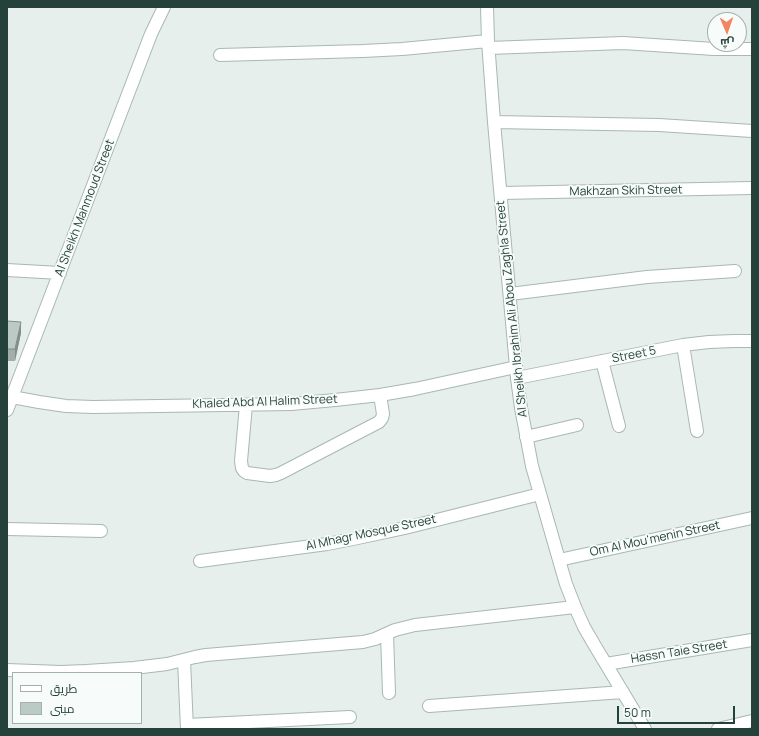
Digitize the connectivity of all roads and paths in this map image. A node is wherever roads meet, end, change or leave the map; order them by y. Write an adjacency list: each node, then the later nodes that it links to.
1 (164, 7): 12 (street, Al Sheikh Mahmoud Street)
2 (487, 7): 3 (street, Al Sheikh Ibrahim Ali Abou Zaghla Street)
3 (488, 45): 4 (street); 5 (street); 6 (street, Al Sheikh Ibrahim Ali Abou Zaghla Street)
4 (752, 49)
5 (220, 55)
6 (494, 122): 7 (street); 9 (street, Al Sheikh Ibrahim Ali Abou Zaghla Street)
7 (752, 131)
8 (752, 188): 9 (street, Makhzan Skih Street)
9 (501, 193): 13 (street, Al Sheikh Ibrahim Ali Abou Zaghla Street)
10 (7, 270): 12 (street)
11 (735, 272): 13 (street)
12 (60, 273): 19 (street, Al Sheikh Mahmoud Street)
13 (510, 294): 17 (street, Al Sheikh Ibrahim Ali Abou Zaghla Street)
14 (752, 342): 15 (street, Street 5)
15 (683, 346): 16 (street, Street 5); 24 (street)
16 (602, 361): 17 (street, Street 5); 23 (street)
17 (516, 373): 18 (street, Khaled Abd Al Halim Street); 25 (street, Al Sheikh Ibrahim Ali Abou Zaghla Street)
18 (380, 395): 20 (street, Khaled Abd Al Halim Street); 20 (street)
19 (12, 397): 20 (street, Khaled Abd Al Halim Street); 21 (street, Al Sheikh Mahmoud Street)
20 (246, 405)
21 (7, 410)
22 (577, 425): 25 (street)
23 (619, 426)
24 (697, 431)
25 (526, 437): 26 (street, Al Sheikh Ibrahim Ali Abou Zaghla Street)
26 (540, 494): 30 (street, Al Sheikh Ibrahim Ali Abou Zaghla Street); 31 (street, Al Mhagr Mosque Street)
27 (752, 518): 30 (street, Om Al Mou'menin Street)
28 (7, 529): 29 (street)
29 (101, 531)
30 (558, 560): 32 (street, Al Sheikh Ibrahim Ali Abou Zaghla Street)
31 (200, 561)
32 (575, 608): 33 (street); 36 (street, Al Sheikh Ibrahim Ali Abou Zaghla Street)
33 (387, 634): 35 (street); 39 (street)
34 (752, 640): 36 (street, Hassn Taie Street)
35 (184, 660): 37 (street); 43 (street)
36 (606, 664): 38 (street, Al Sheikh Ibrahim Ali Abou Zaghla Street)
37 (7, 670)
38 (623, 692): 40 (street); 44 (street, Al Sheikh Ibrahim Ali Abou Zaghla Street)
39 (389, 693)
40 (429, 706)
41 (350, 717): 43 (street)
42 (752, 721): 45 (street)
43 (187, 727)
44 (645, 729)
45 (718, 729)

